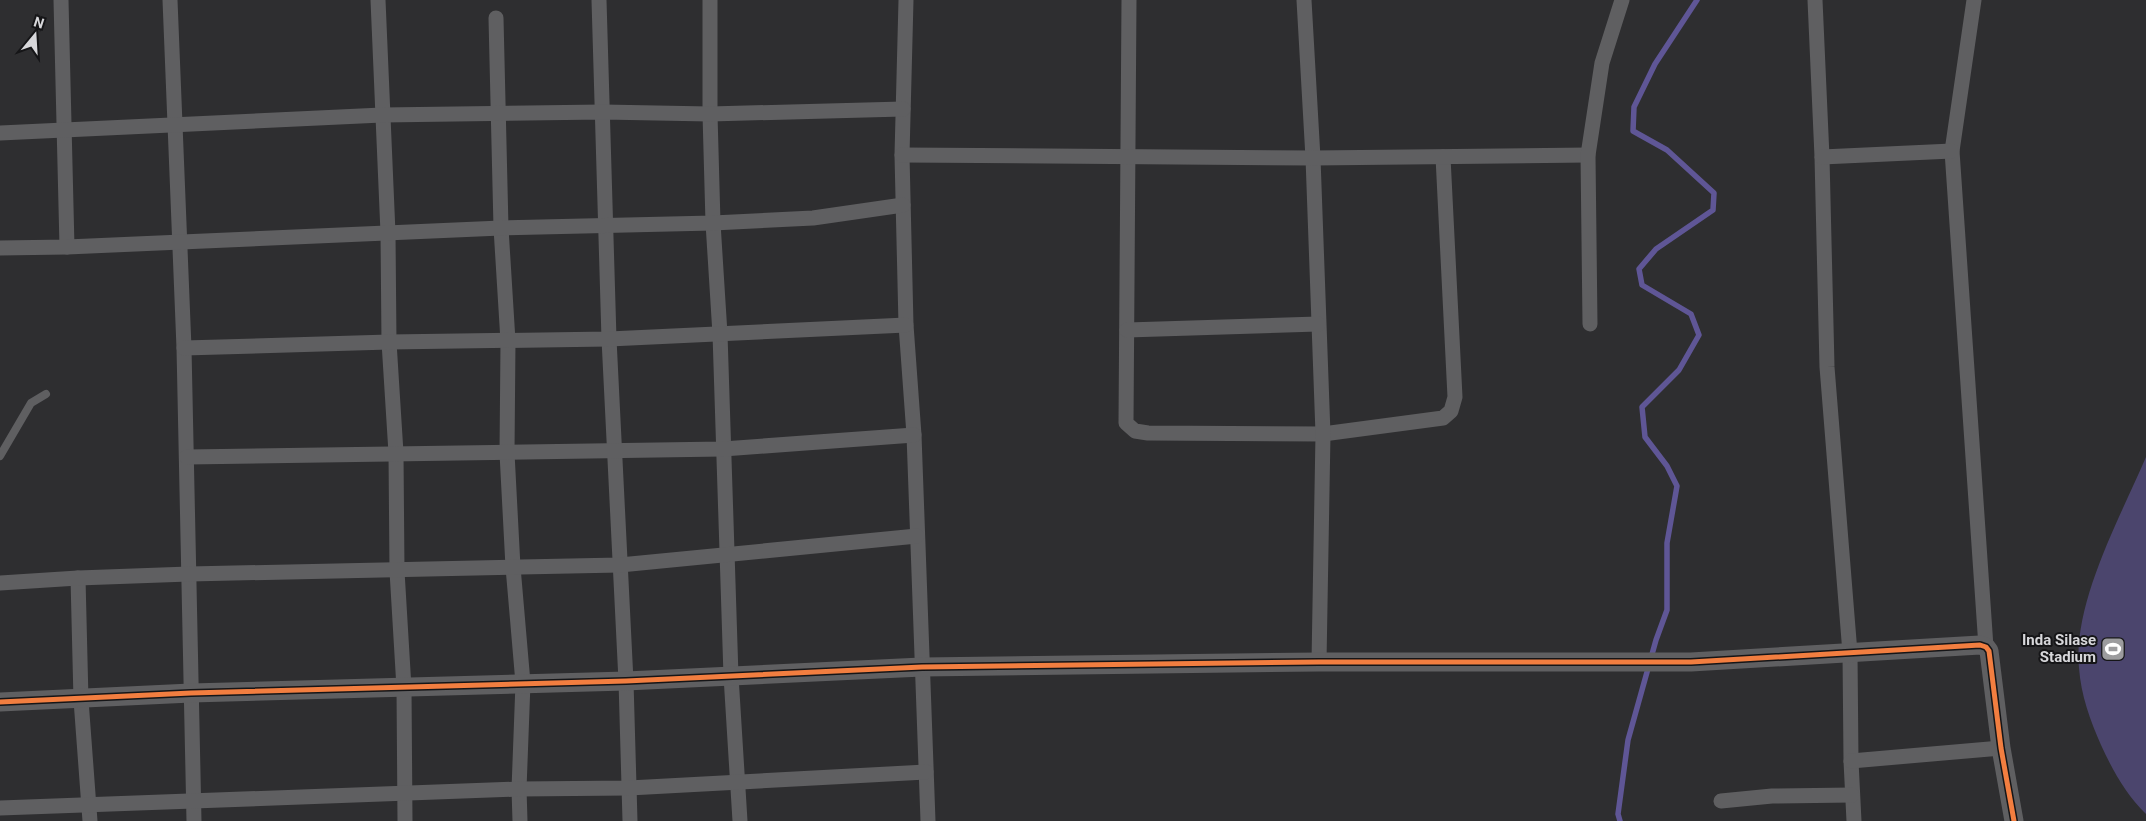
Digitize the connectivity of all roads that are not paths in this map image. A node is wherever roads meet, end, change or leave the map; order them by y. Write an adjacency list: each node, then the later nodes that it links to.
1 (60, 0): 19 (street)
2 (170, 0): 18 (street)
3 (378, 0): 16 (street)
4 (599, 0): 14 (street)
5 (710, 0): 15 (street)
6 (906, 0): 13 (street)
7 (1129, 0): 24 (street)
8 (1304, 0): 27 (street)
9 (1622, 0): 23 (street)
10 (1815, 0): 26 (street)
11 (1974, 0): 21 (street)
12 (496, 18): 17 (street)
13 (902, 109): 15 (street); 22 (street)
14 (603, 112): 15 (street); 17 (street); 30 (street)
15 (710, 114): 29 (street)
16 (382, 115): 17 (street); 18 (street); 32 (street)
17 (498, 115): 31 (street)
18 (176, 124): 19 (street); 33 (street)
19 (63, 130): 20 (street); 34 (street)
20 (0, 133)
21 (1952, 150): 26 (street); 62 (street)
22 (902, 155): 24 (street); 28 (street)
23 (1588, 155): 25 (street); 37 (street)
24 (1127, 156): 27 (street); 39 (street)
25 (1443, 157): 27 (street); 46 (street)
26 (1822, 157): 63 (street)
27 (1313, 158): 36 (street)
28 (903, 205): 29 (street); 38 (street)
29 (714, 224): 30 (street); 40 (street)
30 (604, 225): 31 (street); 41 (street)
31 (501, 228): 32 (street); 42 (street)
32 (388, 233): 33 (street); 43 (street)
33 (180, 241): 34 (street); 44 (street)
34 (68, 247): 35 (street)
35 (0, 248)
36 (1318, 324): 39 (street); 46 (street)
37 (1590, 324)
38 (906, 325): 40 (street); 47 (street)
39 (1127, 330): 46 (street)
40 (720, 334): 41 (street); 49 (street)
41 (609, 339): 42 (street); 48 (street)
42 (508, 340): 43 (street); 50 (street)
43 (389, 342): 44 (street); 51 (street)
44 (184, 348): 53 (street)
45 (46, 394): 52 (lane)
46 (1323, 434): 64 (street)
47 (914, 435): 49 (street); 54 (street)
48 (615, 449): 49 (street); 50 (street); 56 (street)
49 (723, 449): 55 (street)
50 (507, 453): 51 (street); 57 (street)
51 (396, 454): 53 (street); 58 (street)
52 (0, 456)
53 (187, 457): 59 (street)
54 (916, 536): 55 (street); 65 (street)
55 (729, 553): 56 (street); 66 (street)
56 (620, 565): 57 (street); 67 (street)
57 (512, 567): 58 (street); 68 (street)
58 (397, 571): 59 (street); 69 (street)
59 (189, 574): 60 (street); 70 (street)
60 (78, 578): 61 (street); 71 (street)
61 (0, 583)
62 (1986, 647): 63 (street); 73 (street)
63 (1850, 653): 64 (street); 74 (street)
64 (1319, 662): 65 (street)
65 (922, 667): 66 (street); 75 (street)
66 (731, 676): 67 (street); 76 (street)
67 (626, 680): 68 (street); 77 (street)
68 (524, 683): 69 (street); 78 (street)
69 (404, 688): 70 (street); 79 (street)
70 (192, 693): 71 (street); 81 (street)
71 (82, 700): 72 (street); 83 (street)
72 (0, 702)
73 (2001, 748): 74 (street); 93 (street)
74 (1851, 761): 80 (street)
75 (926, 772): 76 (street); 91 (street)
76 (737, 781): 77 (street); 90 (street)
77 (629, 788): 78 (street); 89 (street)
78 (519, 789): 79 (street); 88 (street)
79 (404, 794): 81 (street); 87 (street)
80 (1852, 795): 82 (street); 92 (street)
81 (193, 800): 83 (street); 86 (street)
82 (1721, 801)
83 (89, 805): 84 (street); 85 (street)
84 (0, 808)
85 (90, 821)
86 (194, 821)
87 (405, 821)
88 (520, 821)
89 (630, 821)
90 (740, 821)
91 (928, 821)
92 (1854, 821)
93 (2014, 821)

